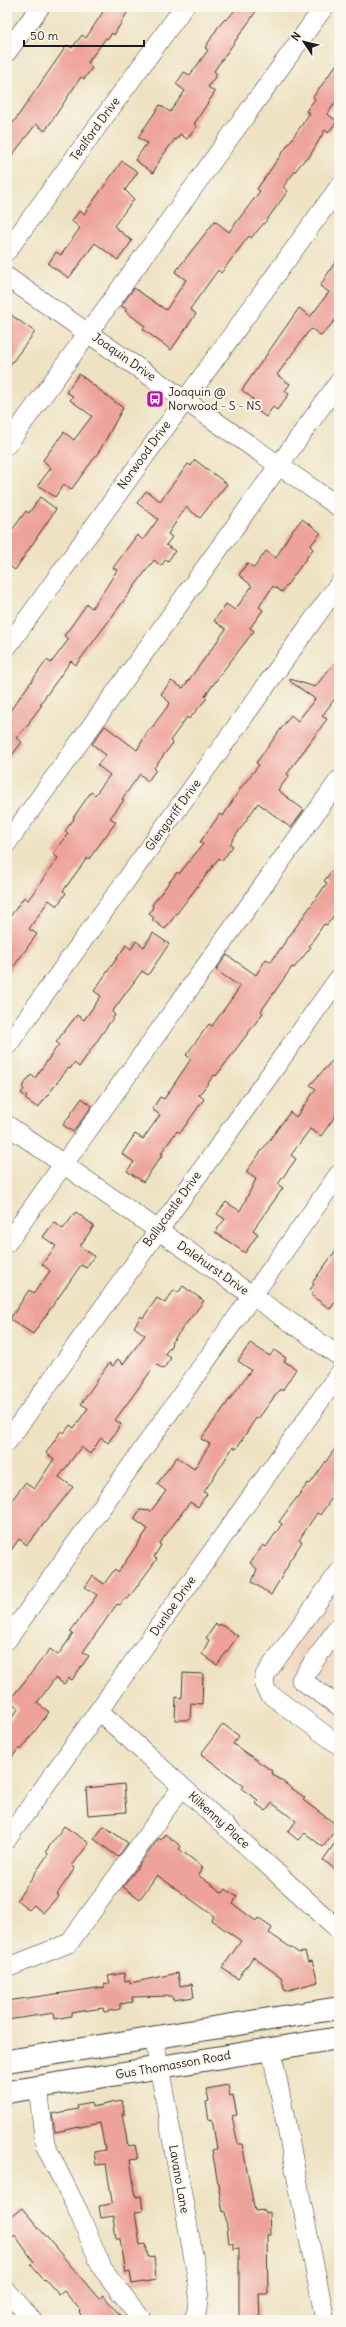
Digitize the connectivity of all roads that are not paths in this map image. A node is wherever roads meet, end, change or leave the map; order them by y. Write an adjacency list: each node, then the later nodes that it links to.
1 (40, 7): 4 (street)
2 (184, 7): 6 (street, Tealford Drive)
3 (324, 7): 8 (street)
4 (7, 52)
5 (339, 187): 10 (street, Norwood Drive)
6 (7, 251)
7 (7, 277): 8 (street, Joaquin Drive)
8 (88, 332): 10 (street, Joaquin Drive); 11 (street)
9 (339, 382): 12 (street)
10 (184, 400): 12 (street, Joaquin Drive); 15 (street, Norwood Drive)
11 (7, 445)
12 (280, 465): 13 (street, Joaquin Drive); 17 (street)
13 (339, 506)
14 (339, 584): 19 (street, Glengariff Drive)
15 (7, 647)
16 (339, 780): 21 (street)
17 (7, 843)
18 (339, 978): 23 (street, Ballycastle Drive)
19 (7, 1046)
20 (7, 1125): 21 (street, Dalehurst Drive)
21 (63, 1164): 23 (street, Dalehurst Drive); 24 (street)
22 (339, 1174): 25 (street)
23 (158, 1230): 25 (street, Dalehurst Drive); 28 (street, Ballycastle Drive)
24 (7, 1243)
25 (253, 1296): 26 (street, Dalehurst Drive); 31 (street)
26 (339, 1356)
27 (339, 1374): 34 (street, Dunloe Drive)
28 (7, 1442)
29 (339, 1572): 35 (street)
30 (339, 1626): 32 (street)
31 (7, 1640)
32 (333, 1646): 33 (street)
33 (339, 1706)
34 (99, 1711): 36 (street, Kilkenny Place); 37 (street, Dunloe Drive)
35 (339, 1746)
36 (182, 1788): 38 (street, Kilkenny Place); 39 (street)
37 (7, 1839)
38 (339, 1930)
39 (7, 1968)
40 (339, 2008): 41 (main road)
41 (154, 2038): 44 (main road); 45 (street, Lavano Lane)
42 (339, 2038): 43 (main road, Gus Thomasson Road)
43 (271, 2048): 45 (main road, Gus Thomasson Road); 52 (street)
44 (7, 2061)
45 (159, 2067): 46 (main road, Gus Thomasson Road); 51 (street, Lavano Lane)
46 (38, 2087): 47 (main road, Gus Thomasson Road); 50 (street)
47 (7, 2092)
48 (7, 2290): 49 (street)
49 (32, 2320)
50 (142, 2320)
51 (193, 2320)
52 (325, 2320)

